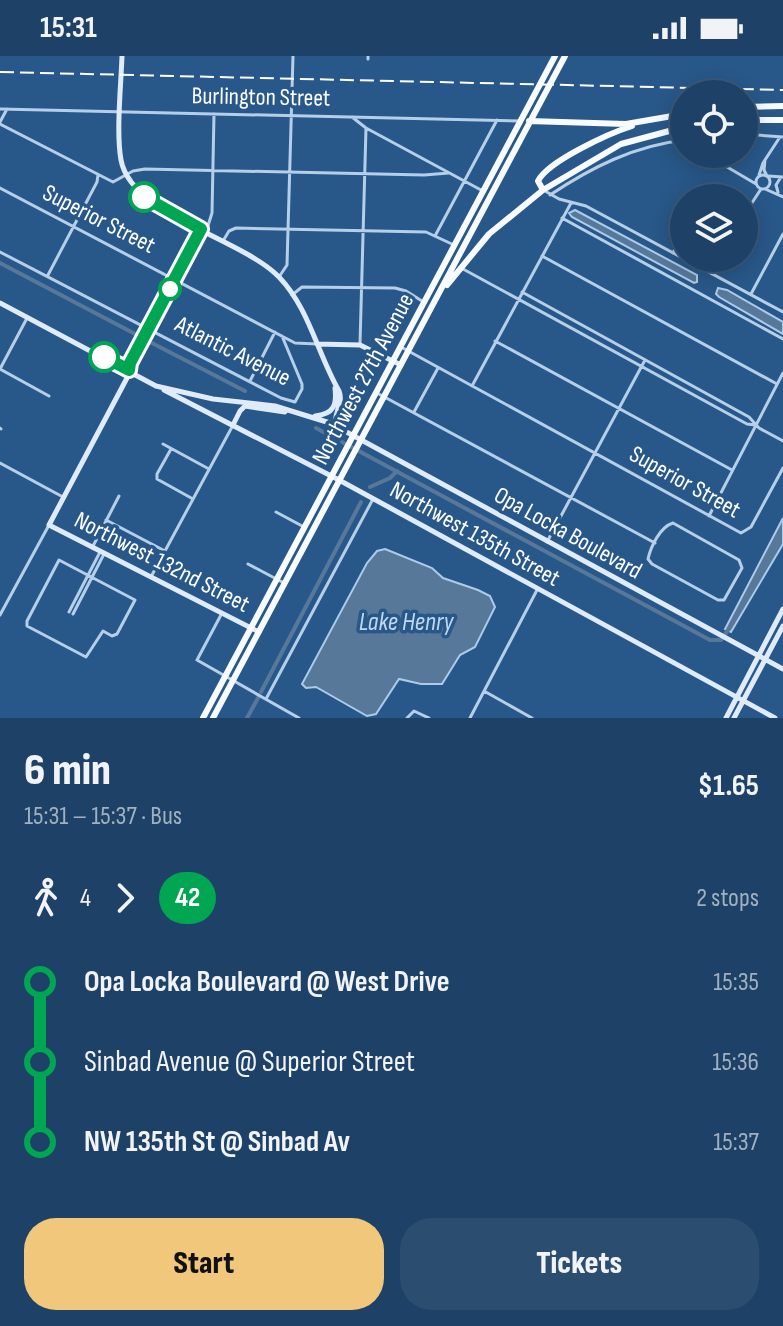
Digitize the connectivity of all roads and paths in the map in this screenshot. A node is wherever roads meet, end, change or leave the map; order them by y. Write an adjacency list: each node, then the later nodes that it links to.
1 (122, 56): 9 (main road)
2 (293, 56): 11 (street)
3 (555, 56): 17 (main road, Northwest 27th Avenue)
4 (565, 56): 18 (main road, Northwest 27th Avenue)
5 (783, 106): 6 (main road)
6 (758, 107)
7 (0, 109): 8 (street, Burlington Street)
8 (7, 109): 9 (street, Burlington Street); 20 (street)
9 (121, 112): 10 (street, Burlington Street); 32 (main road)
10 (214, 114): 11 (street, Burlington Street); 28 (street)
11 (290, 115): 12 (street, Burlington Street); 29 (street)
12 (352, 117): 14 (street, Burlington Street); 21 (street)
13 (670, 117): 19 (main road)
14 (497, 120): 17 (street, Burlington Street); 38 (street)
15 (758, 120): 16 (main road)
16 (783, 120)
17 (520, 121): 18 (main road); 45 (main road, Northwest 27th Avenue)
18 (531, 121): 19 (main road); 53 (main road, Northwest 27th Avenue)
19 (648, 121): 44 (main road)
20 (0, 123): 31 (street)
21 (366, 128): 30 (street); 33 (street)
22 (670, 131): 44 (main road)
23 (758, 135): 24 (street)
24 (781, 137): 26 (street)
25 (670, 143): 47 (street)
26 (765, 160): 34 (street); 35 (street)
27 (730, 168): 36 (street)
28 (213, 170): 29 (street); 32 (street); 56 (street)
29 (289, 173): 33 (street); 55 (street)
30 (449, 173): 33 (street); 38 (street)
31 (98, 175): 32 (street); 54 (street)
32 (127, 175): 56 (main road)
33 (365, 175): 57 (street)
34 (759, 176): 35 (street); 36 (street); 39 (street)
35 (767, 176): 37 (street); 40 (street)
36 (746, 177): 39 (street)
37 (782, 177): 40 (street); 48 (street)
38 (464, 181): 45 (street); 60 (street)
39 (756, 184)
40 (770, 184): 43 (street); 48 (street)
41 (758, 185): 43 (street)
42 (0, 188): 54 (street, Superior Street)
43 (763, 189): 46 (street); 48 (street)
44 (543, 190): 47 (street); 66 (main road)
45 (483, 191): 50 (main road, Northwest 27th Avenue)
46 (758, 194)
47 (550, 195): 49 (street)
48 (781, 195)
49 (571, 202): 51 (street); 63 (street)
50 (476, 205): 52 (main road, Northwest 27th Avenue); 53 (main road)
51 (562, 218): 65 (street); 87 (street)
52 (468, 219): 58 (main road); 62 (main road, Northwest 27th Avenue)
53 (477, 221): 58 (main road, Northwest 27th Avenue)
54 (74, 227): 69 (street); 71 (street, Superior Street)
55 (287, 229): 57 (street); 61 (street); 70 (street)
56 (203, 230): 61 (main road); 71 (main road)
57 (363, 231): 60 (street); 72 (street)
58 (471, 233): 74 (main road, Northwest 27th Avenue)
59 (783, 234): 75 (street)
60 (435, 236): 62 (street)
61 (223, 241): 70 (main road)
62 (454, 246): 78 (main road, Northwest 27th Avenue)
63 (670, 251)
64 (0, 252): 69 (street, Atlantic Avenue)
65 (542, 256): 73 (street); 103 (street)
66 (460, 267): 74 (main road); 77 (street)
67 (708, 272): 68 (street)
68 (712, 274): 75 (street)
69 (48, 276): 83 (street, Atlantic Avenue)
70 (279, 277): 76 (main road)
71 (175, 279): 83 (main road); 84 (street, Superior Street)
72 (362, 288): 76 (street); 78 (street); 90 (street)
73 (522, 292): 77 (street); 82 (street)
74 (439, 294): 92 (main road, Northwest 27th Avenue)
75 (751, 294): 80 (street)
76 (292, 295): 89 (main road)
77 (518, 299): 85 (street); 88 (street)
78 (424, 302): 91 (main road, Northwest 27th Avenue)
79 (0, 303): 81 (main road)
80 (783, 312)
81 (27, 317): 98 (street); 99 (main road)
82 (587, 328): 85 (street); 94 (street)
83 (148, 329): 99 (main road); 101 (street, Atlantic Avenue)
84 (275, 332): 86 (street, Superior Street); 101 (street)
85 (584, 334): 96 (street)
86 (282, 336): 89 (street, Superior Street); 101 (street, Atlantic Avenue)
87 (783, 339)
88 (495, 341): 105 (street); 109 (street)
89 (317, 344): 90 (main road, Superior Street); 102 (main road)
90 (360, 345): 93 (main road, Superior Street)
91 (401, 347): 92 (street, Superior Street); 93 (main road, Northwest 27th Avenue)
92 (408, 351): 95 (main road, Northwest 27th Avenue); 97 (street, Superior Street)
93 (393, 360): 95 (main road, Superior Street); 106 (main road, Northwest 27th Avenue)
94 (645, 360): 96 (street); 114 (street)
95 (401, 365): 108 (main road, Northwest 27th Avenue)
96 (642, 366): 109 (street); 114 (street)
97 (438, 368): 105 (street, Superior Street); 111 (street)
98 (0, 369): 107 (street)
99 (129, 370): 104 (main road, Opa Locka Boulevard); 129 (main road)
100 (783, 373): 103 (street)
101 (250, 381)
102 (335, 383): 112 (main road); 115 (main road)
103 (777, 384): 114 (street)
104 (156, 386): 110 (main road, Opa Locka Boulevard); 113 (main road, Northwest 135th Street)
105 (472, 386): 121 (street, Superior Street)
106 (376, 393): 108 (street); 116 (main road, Northwest 27th Avenue)
107 (49, 396)
108 (384, 396): 111 (street); 118 (main road, Northwest 27th Avenue)
109 (619, 408): 121 (street); 125 (street)
110 (298, 412): 112 (main road, Opa Locka Boulevard); 113 (main road)
111 (414, 412): 130 (street)
112 (312, 417): 115 (main road, Opa Locka Boulevard)
113 (233, 425): 124 (street); 126 (main road, Northwest 135th Street)
114 (755, 425): 117 (street); 125 (street)
115 (337, 427): 116 (main road, Opa Locka Boulevard)
116 (352, 437): 118 (main road, Opa Locka Boulevard); 126 (main road, Northwest 27th Avenue)
117 (783, 441)
118 (360, 442): 127 (main road, Northwest 27th Avenue); 138 (main road, Opa Locka Boulevard)
119 (163, 444): 120 (street)
120 (171, 449): 124 (street); 131 (street)
121 (595, 454): 130 (street); 134 (street, Superior Street)
122 (0, 463): 129 (street)
123 (783, 468): 134 (street, Superior Street)
124 (209, 469): 131 (street)
125 (732, 470): 134 (street)
126 (332, 477): 127 (main road, Northwest 135th Street); 137 (main road, Northwest 27th Avenue)
127 (339, 480): 132 (main road, Northwest 135th Street); 147 (main road, Northwest 27th Avenue)
128 (119, 496): 135 (street)
129 (63, 497): 136 (main road)
130 (571, 498): 138 (street); 139 (street)
131 (193, 499): 141 (street)
132 (373, 499): 148 (main road, Northwest 135th Street); 162 (street)
133 (276, 512): 137 (street)
134 (709, 516)
135 (106, 520): 140 (street); 141 (street)
136 (49, 525): 140 (main road, Northwest 132nd Street); 152 (street)
137 (304, 527): 146 (main road, Northwest 27th Avenue)
138 (547, 542): 156 (main road, Opa Locka Boulevard)
139 (655, 543): 139 (street)
140 (92, 548): 142 (main road, Northwest 132nd Street)
141 (165, 551): 145 (street)
142 (102, 553): 144 (street); 145 (main road, Northwest 132nd Street)
143 (248, 564): 146 (street)
144 (90, 576): 144 (street); 150 (street)
145 (151, 579): 151 (main road, Northwest 132nd Street)
146 (277, 579): 147 (street); 154 (main road, Northwest 27th Avenue)
147 (284, 583): 155 (main road, Northwest 27th Avenue)
148 (538, 589): 161 (street); 163 (main road, Northwest 135th Street)
149 (783, 609): 156 (main road)
150 (71, 613)
151 (222, 613): 154 (main road, Northwest 132nd Street); 159 (street)
152 (0, 615)
153 (783, 626): 157 (main road)
154 (251, 628): 155 (main road, Northwest 132nd Street); 159 (main road, Northwest 27th Avenue)
155 (259, 632): 160 (main road, Northwest 27th Avenue)
156 (758, 656): 157 (main road, Opa Locka Boulevard); 163 (main road)
157 (765, 660): 158 (main road, Opa Locka Boulevard); 163 (main road)
158 (783, 669)
159 (225, 676): 160 (street); 165 (main road, Northwest 27th Avenue)
160 (233, 680): 162 (street); 166 (main road, Northwest 27th Avenue)
161 (484, 691): 171 (street); 172 (street)
162 (266, 699): 164 (street)
163 (740, 699): 173 (main road); 174 (main road); 175 (main road, Northwest 135th Street)
164 (286, 711): 167 (street); 168 (street)
165 (203, 718)
166 (213, 718)
167 (282, 718)
168 (299, 718)
169 (407, 718): 170 (street)
170 (429, 718)
171 (470, 718)
172 (532, 718)
173 (726, 718)
174 (734, 718)
175 (775, 718)

